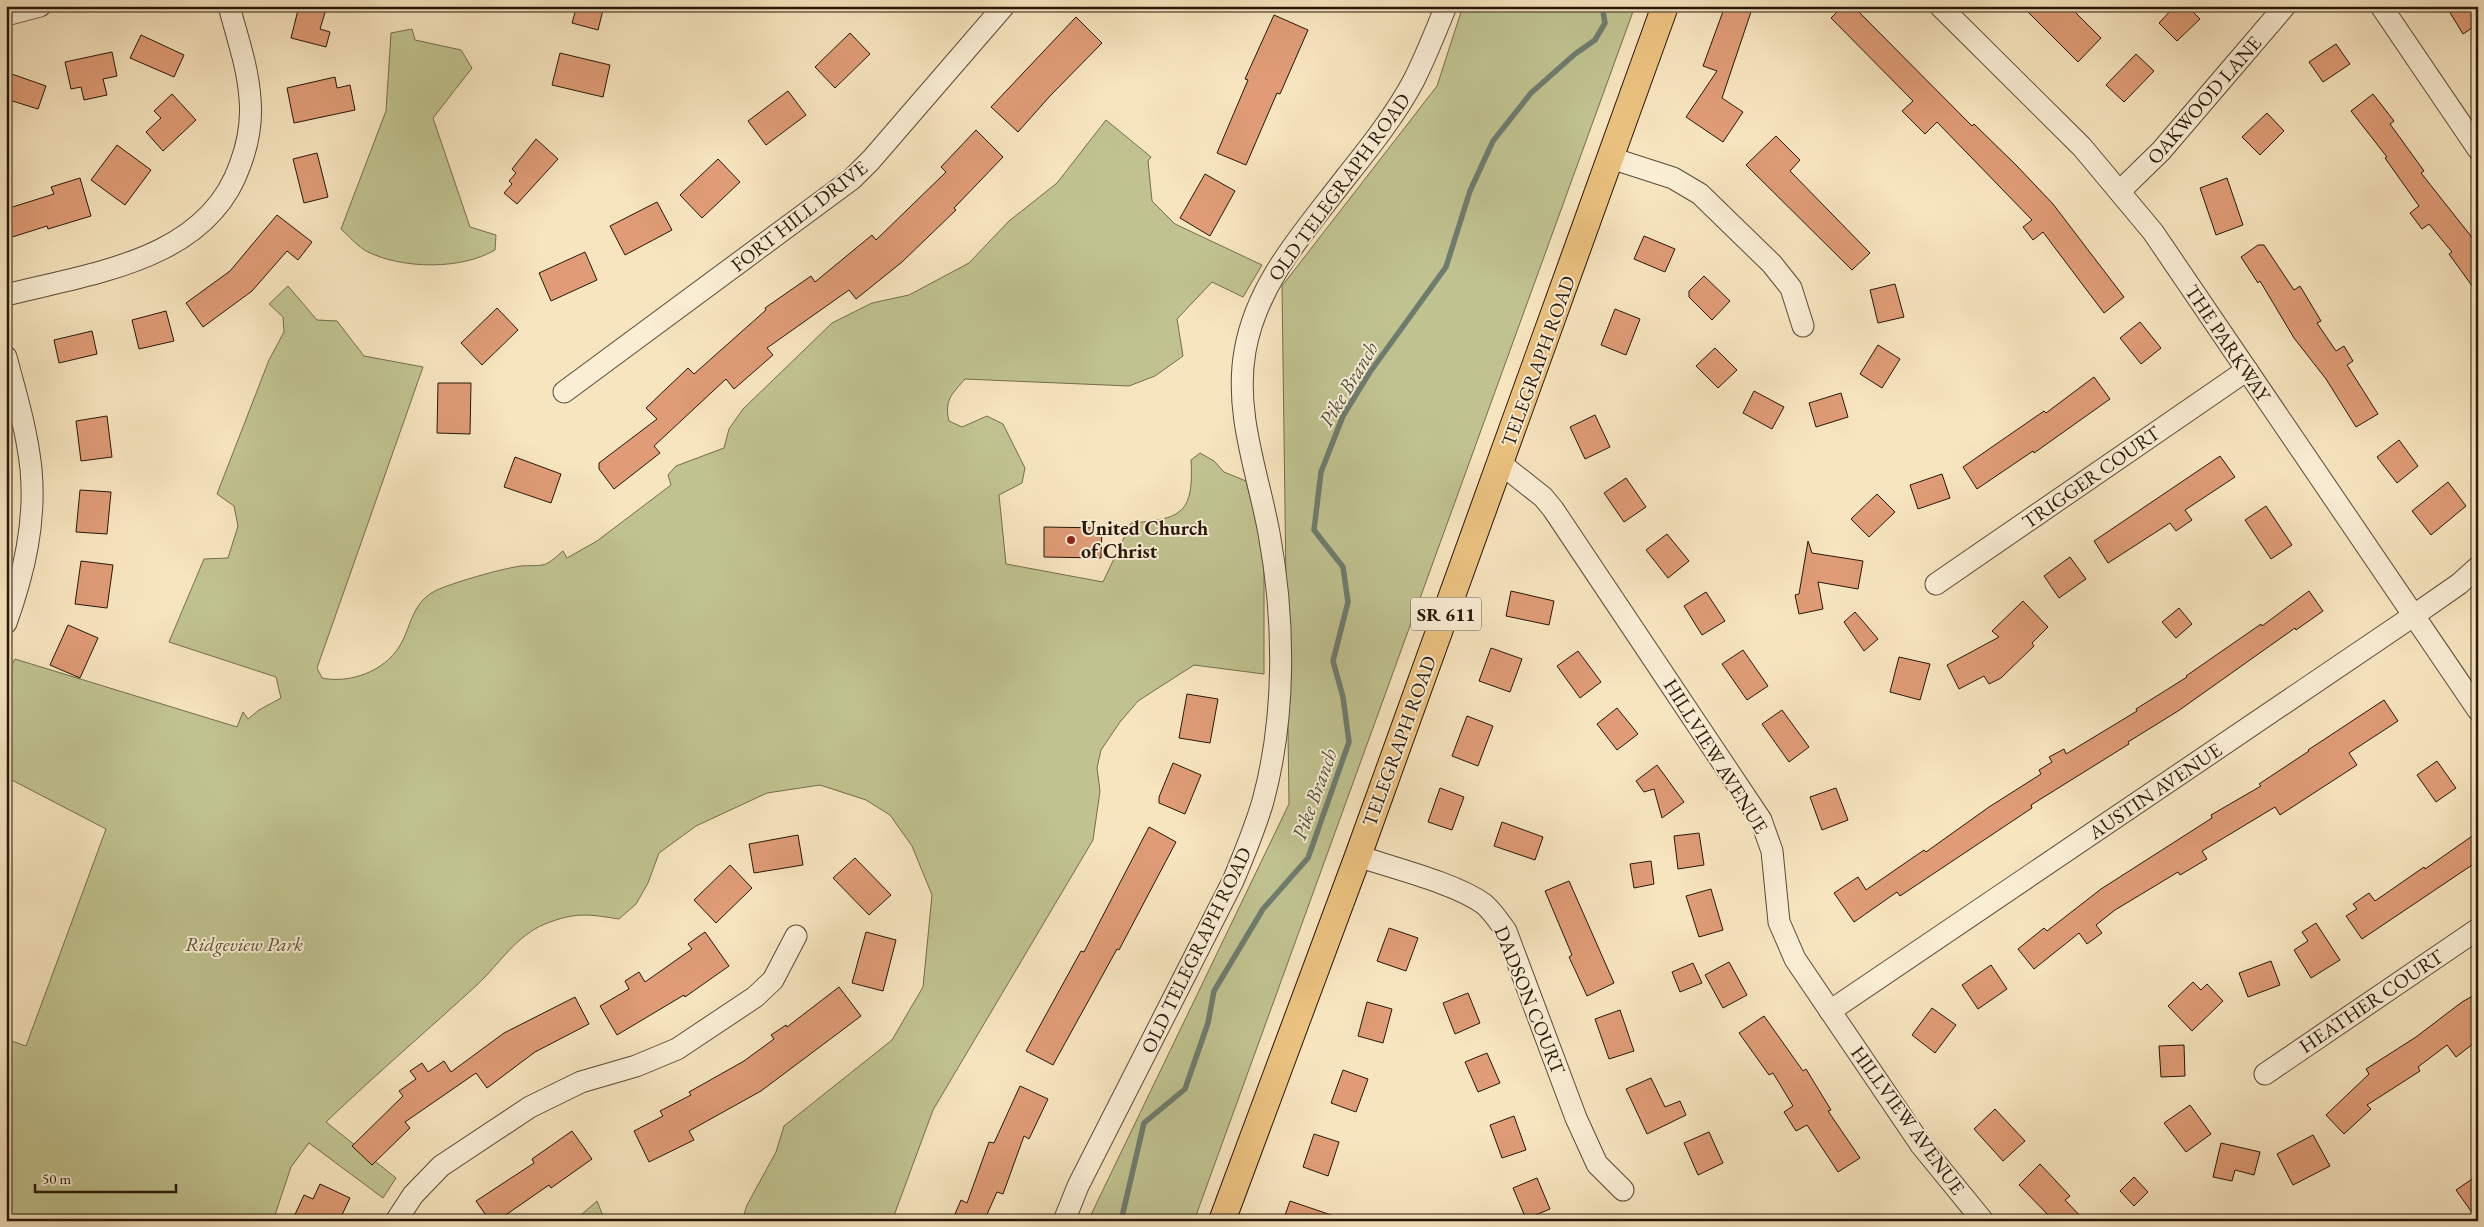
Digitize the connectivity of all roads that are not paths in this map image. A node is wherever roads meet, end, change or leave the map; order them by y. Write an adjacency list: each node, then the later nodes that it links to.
1 (40, 6): 9 (street)
2 (229, 6): 13 (street)
3 (1004, 6): 17 (street, FORT HILL DRIVE)
4 (1446, 6): 31 (street, OLD TELEGRAPH ROAD)
5 (1665, 6): 11 (main road, TELEGRAPH ROAD / SR 611)
6 (1940, 6): 12 (street, THE PARKWAY)
7 (2286, 6): 12 (street, OAKWOOD LANE)
8 (2381, 6): 10 (street)
9 (6, 15)
10 (2478, 149)
11 (1611, 158): 14 (street); 18 (main road, TELEGRAPH ROAD / SR 611)
12 (2120, 191): 16 (street, THE PARKWAY)
13 (6, 295)
14 (1803, 326)
15 (6, 357): 22 (street)
16 (2247, 370): 20 (street, TRIGGER COURT); 21 (street, THE PARKWAY)
17 (564, 392)
18 (1500, 463): 24 (main road, TELEGRAPH ROAD / SR 611); 27 (street, HILLVIEW AVENUE)
19 (2478, 567): 21 (street, AUSTIN AVENUE)
20 (1936, 584)
21 (2414, 616): 23 (street, THE PARKWAY); 27 (street, AUSTIN AVENUE)
22 (6, 623)
23 (2478, 710)
24 (1358, 856): 29 (street, DADSON COURT); 32 (main road, TELEGRAPH ROAD / SR 611)
25 (2478, 929): 28 (street, HEATHER COURT)
26 (796, 936): 30 (street)
27 (1830, 1011): 33 (street, HILLVIEW AVENUE)
28 (2265, 1074)
29 (1623, 1190)
30 (396, 1221)
31 (1064, 1221)
32 (1222, 1221)
33 (1983, 1221)

